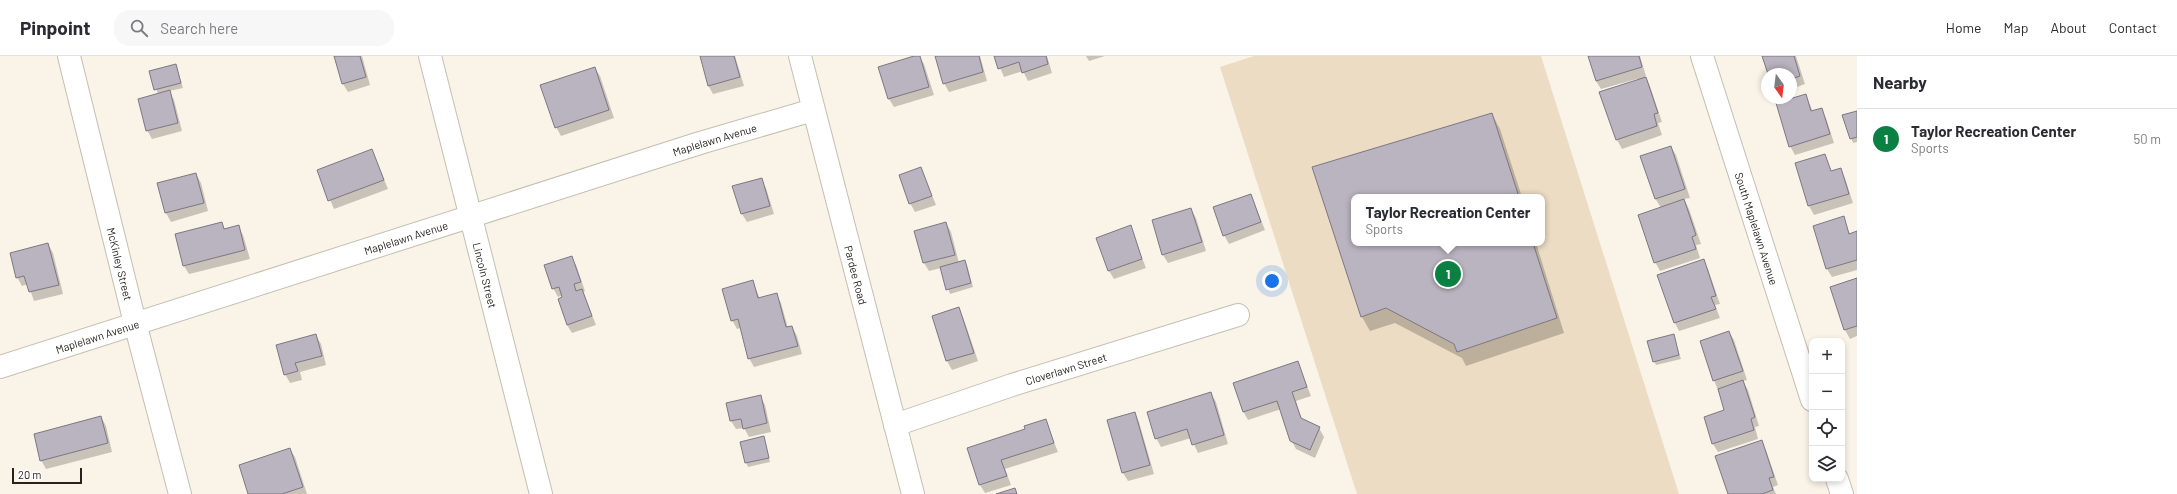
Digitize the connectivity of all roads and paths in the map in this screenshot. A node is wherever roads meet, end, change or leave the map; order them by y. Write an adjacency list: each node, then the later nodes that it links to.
1 (69, 56): 8 (street, McKinley Street)
2 (430, 56): 6 (street, Lincoln Street)
3 (800, 56): 5 (street, Pardee Road)
4 (1702, 56): 10 (street, South Maplelawn Avenue)
5 (813, 110): 6 (street, Maplelawn Avenue); 11 (street, Pardee Road)
6 (472, 216): 8 (street, Maplelawn Avenue); 14 (street, Lincoln Street)
7 (1238, 315): 11 (street, Cloverlawn Street)
8 (135, 323): 9 (street, Maplelawn Avenue); 13 (street, McKinley Street)
9 (0, 367)
10 (1809, 391)
11 (895, 425): 15 (street, Pardee Road)
12 (1838, 482): 16 (street)
13 (180, 494)
14 (541, 494)
15 (913, 494)
16 (1842, 494)

